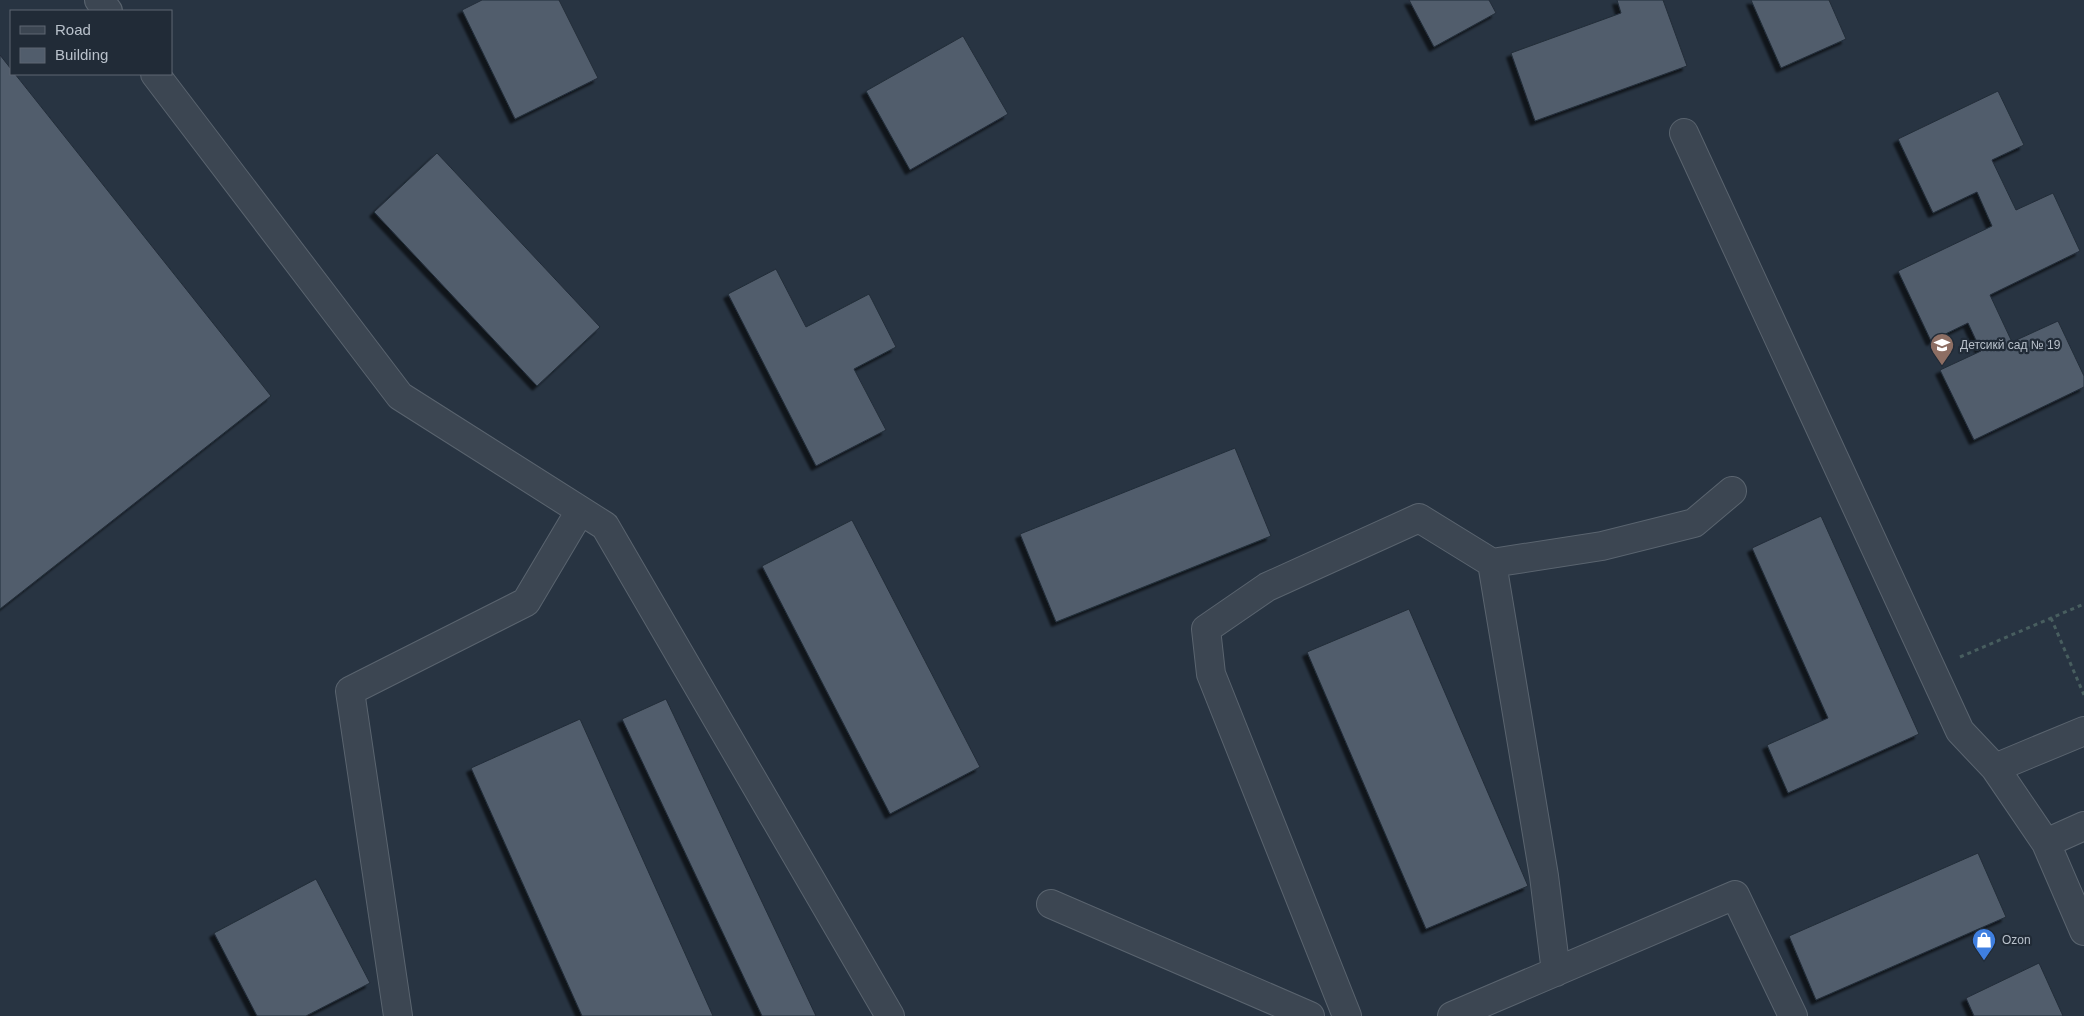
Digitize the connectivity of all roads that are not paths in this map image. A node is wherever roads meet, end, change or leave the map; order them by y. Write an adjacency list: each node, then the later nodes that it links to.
1 (99, 0): 2 (street)
2 (107, 10)
3 (156, 75): 6 (street)
4 (1684, 134): 9 (street)
5 (1732, 491): 7 (street)
6 (580, 511): 15 (street); 16 (street)
7 (1492, 563): 14 (street); 18 (street)
8 (2084, 731): 9 (street)
9 (1996, 768): 11 (street)
10 (2084, 826): 11 (street)
11 (2046, 843): 13 (street)
12 (1051, 904): 17 (street)
13 (2084, 931)
14 (1556, 972): 19 (street); 20 (street)
15 (398, 1016)
16 (890, 1016)
17 (1310, 1016)
18 (1347, 1016)
19 (1452, 1016)
20 (1793, 1016)

